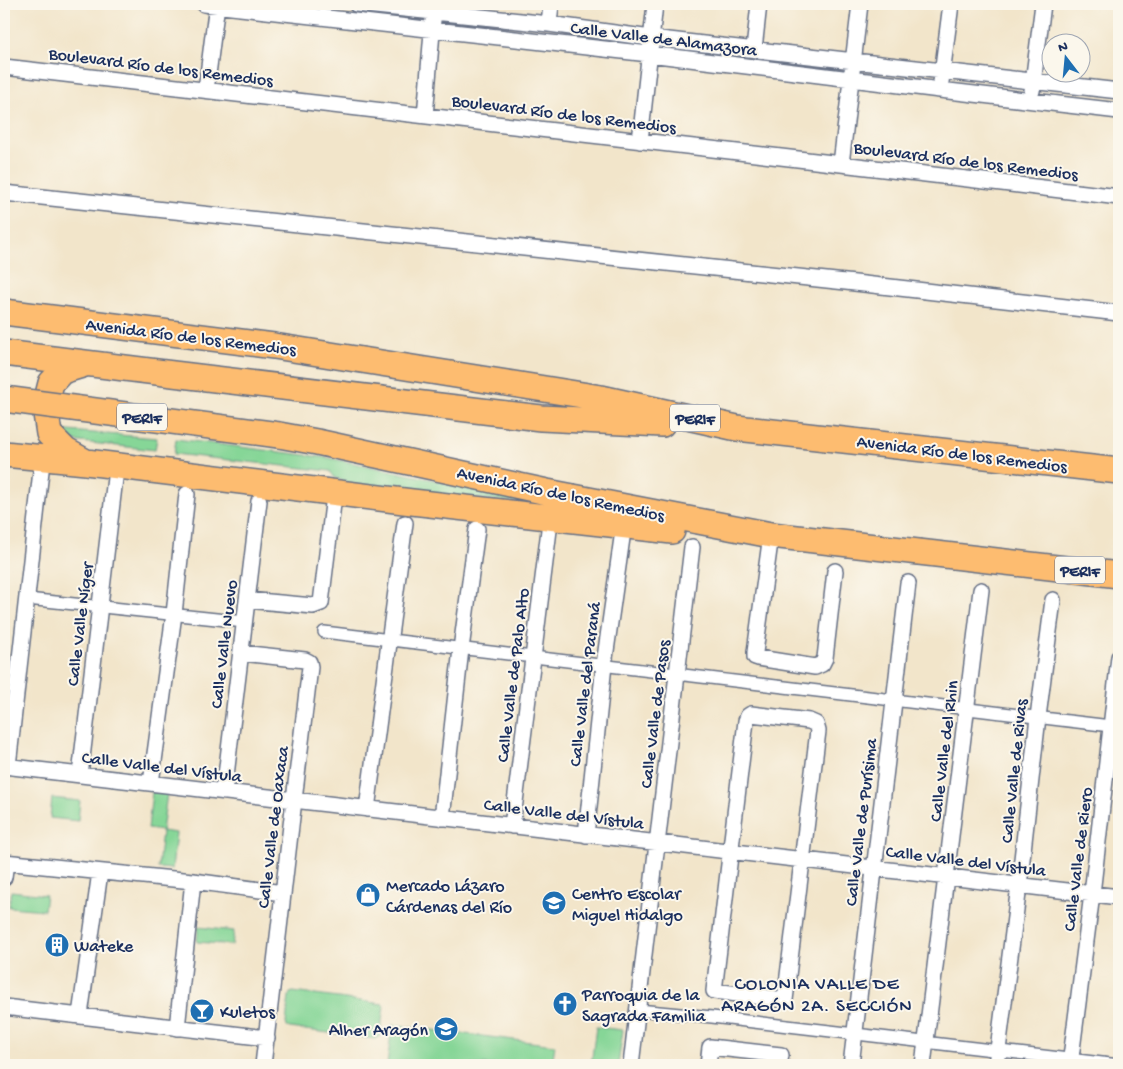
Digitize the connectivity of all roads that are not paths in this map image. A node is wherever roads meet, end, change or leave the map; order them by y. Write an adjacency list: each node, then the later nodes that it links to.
1 (213, 4): 11 (street, Calle Valle de Alamazora); 20 (street)
2 (356, 4): 9 (street, Calle Valle de Alamazora)
3 (551, 4): 10 (street)
4 (655, 4): 12 (street)
5 (759, 4): 13 (street)
6 (860, 4): 15 (street)
7 (951, 4): 17 (street)
8 (1044, 4): 19 (street)
9 (434, 8): 10 (street, Calle Valle de Alamazora); 11 (street)
10 (549, 24): 12 (street, Calle Valle de Alamazora)
11 (432, 30): 14 (street, Calle Valle de Alamazora); 25 (street)
12 (651, 38): 13 (street, Calle Valle de Alamazora); 14 (street)
13 (754, 49): 15 (street, Calle Valle de Alamazora)
14 (649, 54): 18 (street, Calle Valle de Alamazora); 26 (street)
15 (854, 62): 17 (street, Calle Valle de Alamazora); 18 (street)
16 (4, 67): 20 (street, Boulevard Río de los Remedios)
17 (942, 72): 19 (street, Calle Valle de Alamazora); 21 (street)
18 (851, 79): 21 (street, Calle Valle de Alamazora); 27 (street)
19 (1034, 82): 22 (street, Calle Valle de Alamazora); 23 (street)
20 (206, 90): 25 (street, Boulevard Río de los Remedios)
21 (940, 90): 23 (street, Calle Valle de Alamazora)
22 (1119, 91)
23 (1030, 100): 24 (street, Calle Valle de Alamazora)
24 (1119, 111)
25 (426, 116): 26 (street, Boulevard Río de los Remedios)
26 (640, 141): 27 (street, Boulevard Río de los Remedios)
27 (842, 164): 29 (street, Boulevard Río de los Remedios)
28 (4, 193): 31 (street)
29 (1119, 197)
30 (4, 312): 35 (highway, Avenida Río de los Remedios / PERIF)
31 (1119, 313)
32 (4, 353): 33 (highway)
33 (85, 364): 35 (highway); 37 (highway)
34 (4, 399): 49 (highway, Avenida Río de los Remedios / PERIF, bridge)
35 (737, 428): 38 (highway, Avenida Río de los Remedios / PERIF)
36 (4, 454): 37 (highway)
37 (86, 462): 49 (highway)
38 (1062, 465): 40 (highway, Avenida Río de los Remedios / PERIF); 42 (highway)
39 (41, 471): 58 (street)
40 (1119, 472)
41 (115, 478): 61 (street, Calle Valle Níger)
42 (1119, 480)
43 (187, 494): 62 (street)
44 (259, 501): 59 (street, Calle Valle Nuevo)
45 (333, 504): 59 (street)
46 (405, 523): 65 (street)
47 (476, 529): 66 (street)
48 (549, 530): 68 (street, Calle Valle de Palo Alto)
49 (771, 535): 52 (highway, Avenida Río de los Remedios / PERIF); 54 (street)
50 (622, 538): 70 (street, Calle Valle del Paraná)
51 (692, 546): 71 (street, Calle Valle de Pasos)
52 (1041, 565): 53 (highway); 55 (highway, Avenida Río de los Remedios / PERIF)
53 (1119, 565)
54 (835, 572)
55 (1119, 575)
56 (908, 583): 72 (street, Calle Valle de Purísima)
57 (981, 590): 73 (street, Calle Valle del Rhin)
58 (27, 599): 61 (street); 76 (street)
59 (247, 600): 63 (street, Calle Valle Nuevo)
60 (1053, 600): 74 (street, Calle Valle de Rivas)
61 (100, 607): 62 (street); 77 (street, Calle Valle Níger)
62 (174, 614): 63 (street); 78 (street)
63 (245, 622): 67 (street, Calle Valle Nuevo)
64 (324, 632): 65 (street)
65 (390, 640): 66 (street); 81 (street)
66 (461, 649): 68 (street); 82 (street)
67 (241, 653): 79 (street, Calle Valle Nuevo); 80 (street, Calle Valle de Oaxaca)
68 (533, 657): 70 (street); 83 (street, Calle Valle de Palo Alto)
69 (1119, 657): 75 (street, Calle Valle de Riero)
70 (604, 665): 71 (street); 84 (street, Calle Valle del Paraná)
71 (677, 674): 72 (street); 85 (street, Calle Valle de Pasos)
72 (894, 700): 73 (street); 89 (street, Calle Valle de Purísima)
73 (966, 709): 74 (street); 92 (street, Calle Valle del Rhin)
74 (1038, 717): 75 (street); 94 (street, Calle Valle de Rivas)
75 (1115, 727): 96 (street, Calle Valle de Riero)
76 (6, 766): 77 (street, Calle Valle del Vístula)
77 (80, 775): 78 (street, Calle Valle del Vístula)
78 (151, 783): 79 (street, Calle Valle del Vístula)
79 (224, 792): 80 (street, Calle Valle del Vístula)
80 (294, 800): 81 (street, Calle Valle del Vístula); 95 (street, Calle Valle de Oaxaca)
81 (367, 809): 82 (street, Calle Valle del Vístula)
82 (442, 818): 83 (street, Calle Valle del Vístula)
83 (512, 826): 84 (street, Calle Valle del Vístula)
84 (586, 835): 85 (street, Calle Valle del Vístula)
85 (657, 843): 86 (street, Calle Valle del Vístula); 99 (street, Calle Valle de Pasos)
86 (730, 852): 87 (street, Calle Valle del Vístula); 87 (street); 87 (street)
87 (803, 860): 89 (street, Calle Valle del Vístula)
88 (5, 862): 90 (street); 91 (street)
89 (874, 868): 92 (street, Calle Valle del Vístula); 102 (street, Calle Valle de Purísima)
90 (100, 872): 93 (street); 100 (street)
91 (4, 877)
92 (947, 877): 94 (street, Calle Valle del Vístula); 104 (street, Calle Valle del Rhin)
93 (193, 881): 95 (street); 101 (street)
94 (1019, 886): 96 (street, Calle Valle del Vístula); 105 (street, Calle Valle de Rivas)
95 (283, 893): 103 (street, Calle Valle de Oaxaca)
96 (1092, 894): 97 (street, Calle Valle del Vístula); 107 (street, Calle Valle de Riero)
97 (1119, 897)
98 (4, 1007): 100 (street)
99 (638, 1010): 102 (street); 109 (street, Calle Valle de Pasos)
100 (80, 1016): 101 (street)
101 (177, 1028): 103 (street)
102 (854, 1034): 104 (street); 111 (street, Calle Valle de Purísima)
103 (267, 1038): 108 (street, Calle Valle de Oaxaca)
104 (926, 1042): 105 (street); 112 (street, Calle Valle del Rhin)
105 (997, 1058): 107 (street)
106 (780, 1060): 110 (street)
107 (1071, 1062): 113 (street)
108 (264, 1065)
109 (631, 1065)
110 (708, 1065)
111 (851, 1065)
112 (923, 1065)
113 (1119, 1065)

